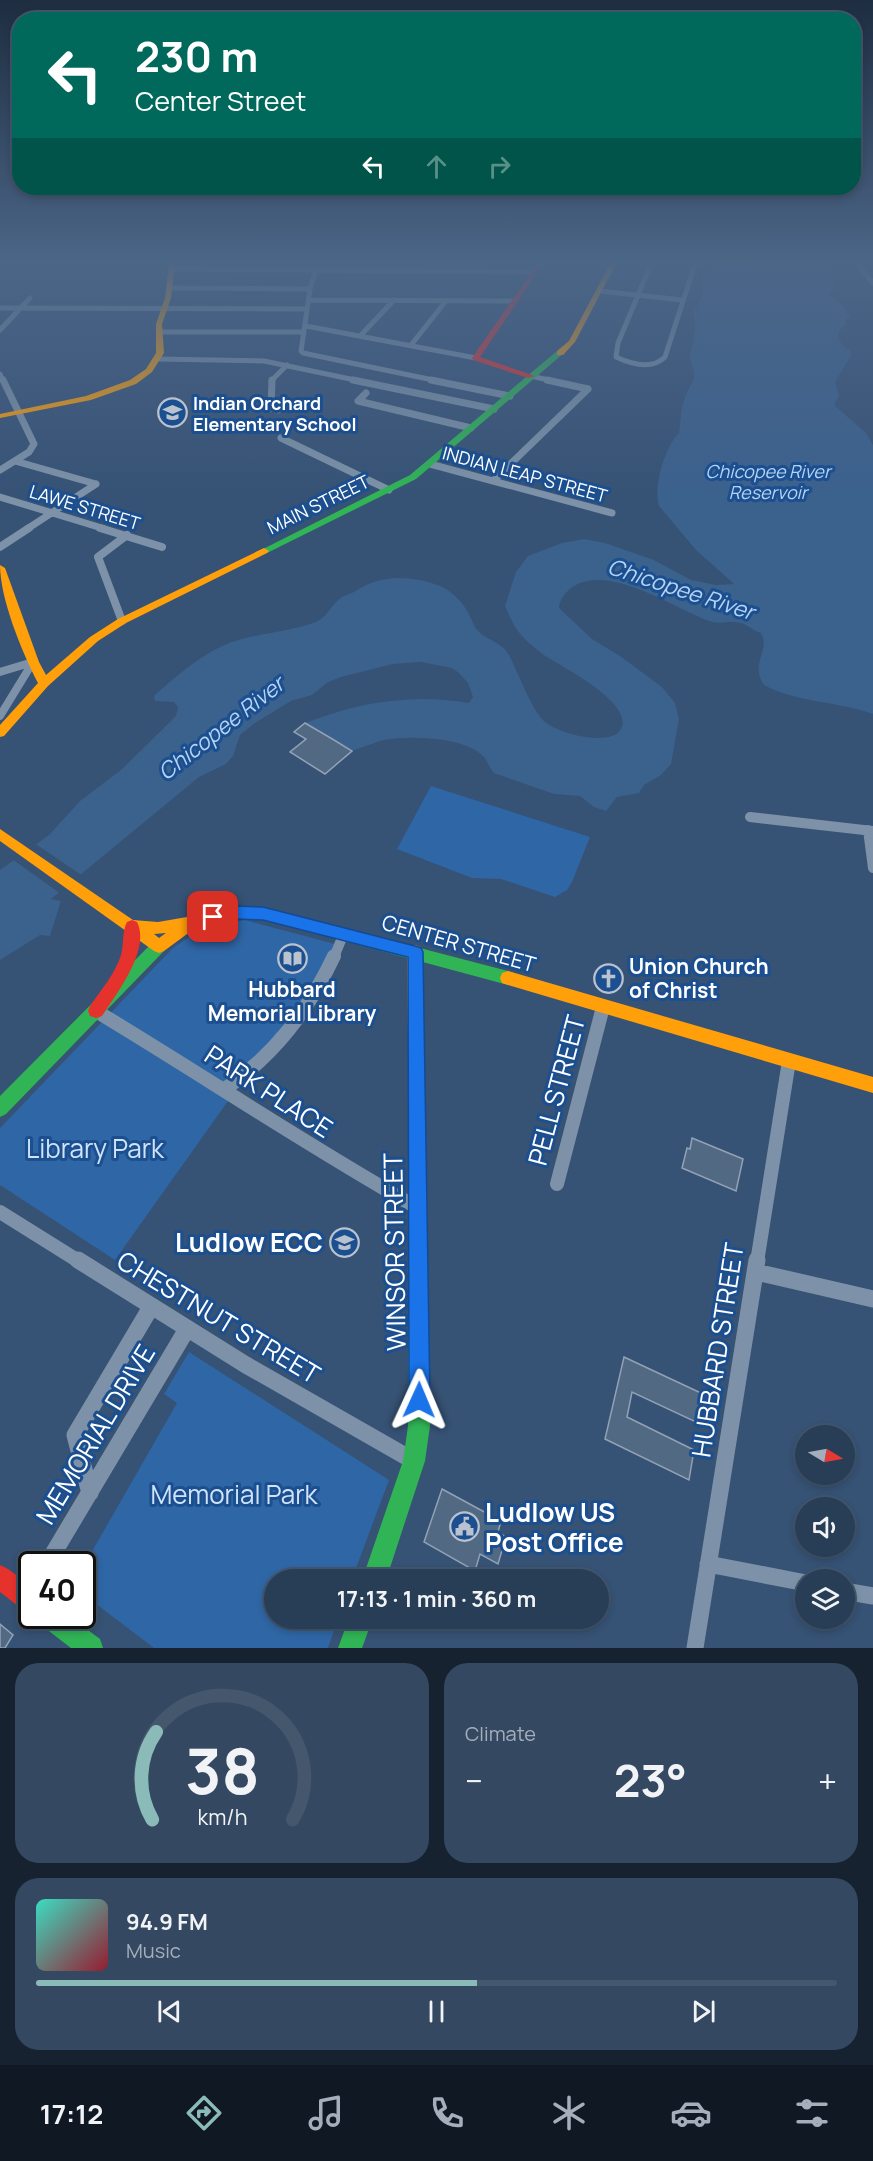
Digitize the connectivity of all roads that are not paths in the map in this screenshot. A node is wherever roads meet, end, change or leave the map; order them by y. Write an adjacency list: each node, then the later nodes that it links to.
1 (160, 341): 11 (main road)
2 (303, 341): 16 (street)
3 (391, 341): 9 (street)
4 (414, 341): 9 (street)
5 (487, 341): 10 (main road)
6 (573, 341): 14 (main road, MAIN STREET)
7 (619, 341): 8 (street)
8 (670, 341)
9 (411, 345): 10 (street)
10 (476, 358): 14 (main road)
11 (158, 359): 12 (street); 19 (main road)
12 (287, 365): 17 (street); 18 (street)
13 (0, 374): 19 (street)
14 (531, 376): 16 (main road, MAIN STREET); 26 (street)
15 (366, 393): 21 (street)
16 (510, 396): 18 (main road, MAIN STREET)
17 (271, 404)
18 (494, 409): 21 (main road, MAIN STREET)
19 (19, 412): 20 (main road); 23 (street)
20 (0, 416)
21 (471, 428): 24 (main road, MAIN STREET)
22 (281, 438): 27 (street)
23 (15, 461): 25 (street); 29 (street)
24 (430, 464): 26 (street, INDIAN LEAP STREET); 27 (main road, MAIN STREET)
25 (0, 470)
26 (493, 481): 30 (street, INDIAN LEAP STREET)
27 (389, 490): 35 (main road, MAIN STREET)
28 (0, 497): 29 (street, LAWE STREET)
29 (53, 513): 31 (street, LAWE STREET); 32 (street)
30 (612, 513)
31 (127, 535): 33 (street, LAWE STREET); 35 (street)
32 (0, 547)
33 (162, 547)
34 (1, 574): 36 (main road)
35 (122, 621): 38 (main road, MAIN STREET)
36 (33, 662): 37 (street); 38 (main road); 39 (street)
37 (0, 672)
38 (44, 683): 40 (main road, MAIN STREET)
39 (0, 716)
40 (0, 733)
41 (750, 817): 42 (street)
42 (870, 831): 44 (street)
43 (0, 834): 46 (main road)
44 (873, 868)
45 (213, 917): 46 (main road); 47 (main road, CENTER STREET); 48 (main road, CENTER STREET)
46 (132, 926): 48 (main road); 51 (main road)
47 (344, 933): 49 (main road, CENTER STREET); 54 (street)
48 (159, 946): 51 (main road, CENTER STREET)
49 (415, 952): 50 (main road, CENTER STREET); 57 (main road, WINSOR STREET)
50 (603, 1007): 52 (main road, CENTER STREET); 56 (street, PELL STREET)
51 (96, 1011): 54 (street, PARK PLACE); 55 (main road)
52 (789, 1061): 53 (main road, CENTER STREET); 59 (street, HUBBARD STREET)
53 (873, 1085)
54 (225, 1089): 57 (street, PARK PLACE)
55 (0, 1108)
56 (556, 1184)
57 (418, 1208): 63 (main road, WINSOR STREET)
58 (0, 1212): 61 (street, CHESTNUT STREET)
59 (756, 1272): 60 (street); 66 (street, HUBBARD STREET)
60 (873, 1299)
61 (151, 1307): 62 (street, CHESTNUT STREET); 64 (street)
62 (187, 1329): 63 (street, CHESTNUT STREET); 64 (street, MEMORIAL DRIVE)
63 (414, 1461): 67 (main road, WINSOR STREET)
64 (90, 1493): 65 (street, MEMORIAL DRIVE)
65 (55, 1551)
66 (708, 1564): 69 (street); 77 (street, HUBBARD STREET)
67 (378, 1569)
68 (0, 1577): 70 (main road)
69 (795, 1581)
70 (18, 1588)
71 (855, 1593): 72 (street)
72 (873, 1596)
73 (67, 1629): 75 (main road)
74 (357, 1629): 76 (main road)
75 (91, 1648)
76 (350, 1648)
77 (695, 1648)

